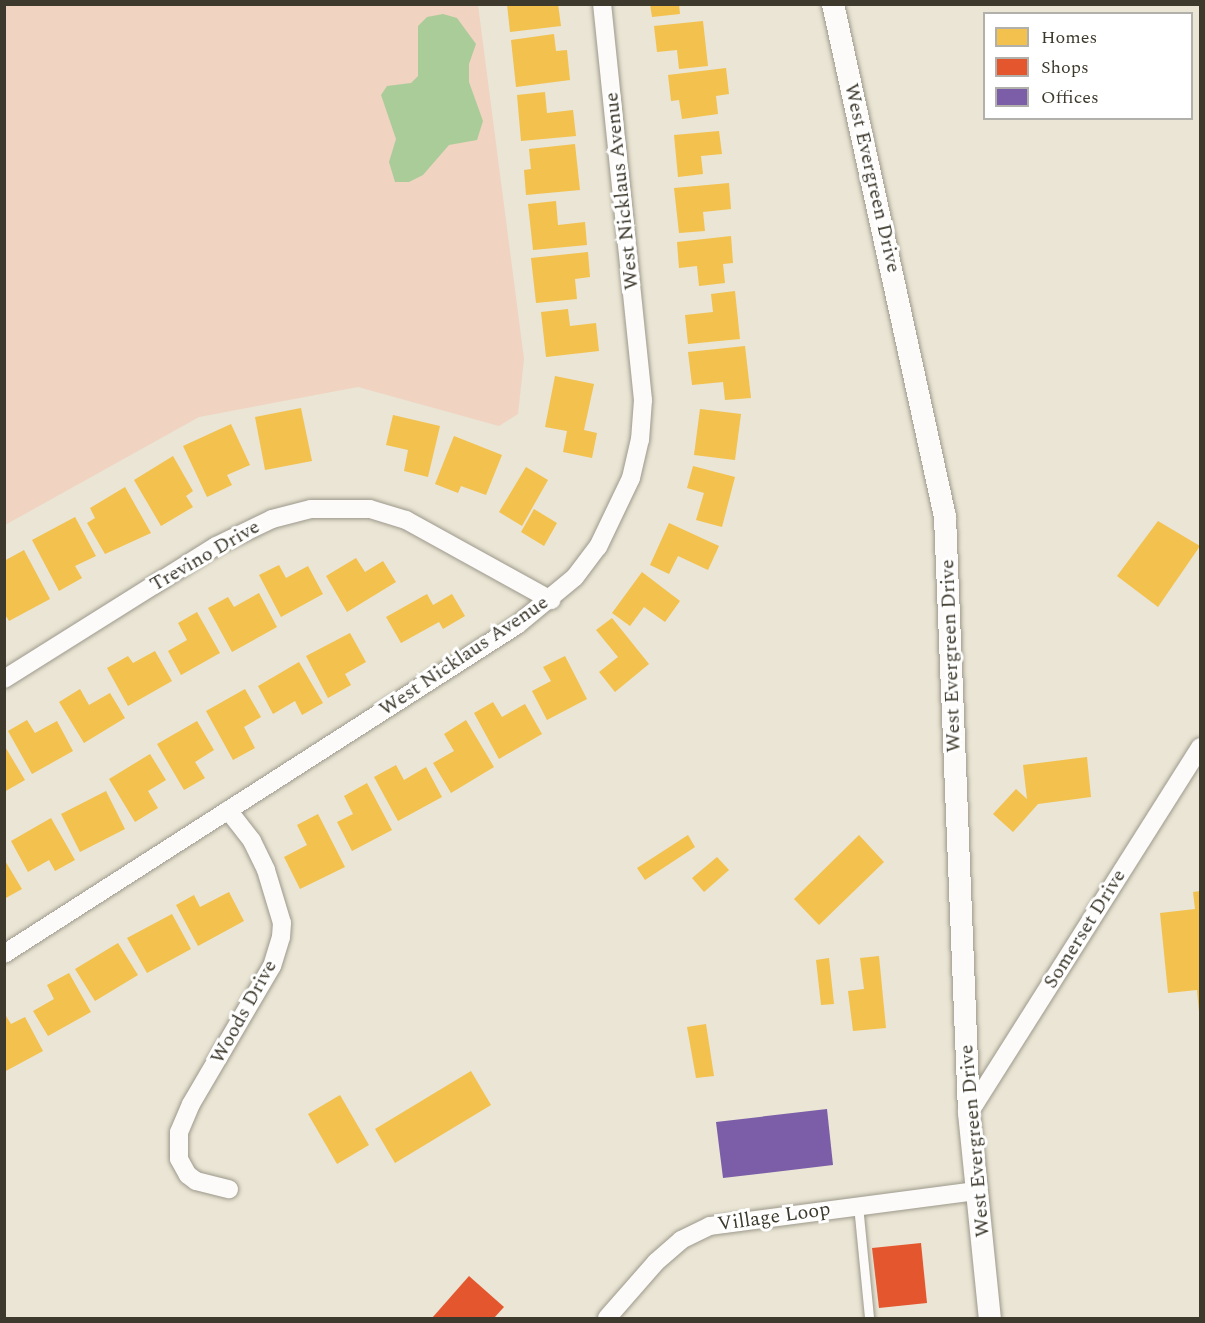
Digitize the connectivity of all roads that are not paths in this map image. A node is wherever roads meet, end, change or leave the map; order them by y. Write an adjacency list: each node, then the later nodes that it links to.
1 (602, 4): 3 (street, West Nicklaus Avenue)
2 (833, 4): 8 (street, West Evergreen Drive)
3 (551, 600): 4 (street, Trevino Drive); 6 (street, West Nicklaus Avenue)
4 (4, 679)
5 (1200, 747): 8 (street, Somerset Drive)
6 (228, 810): 7 (street, West Nicklaus Avenue); 9 (street, Woods Drive)
7 (4, 954)
8 (969, 1113): 10 (street, West Evergreen Drive)
9 (229, 1189)
10 (977, 1191): 11 (street, Village Loop); 14 (street, West Evergreen Drive)
11 (858, 1205): 12 (street, Village Loop); 13 (lane)
12 (607, 1318)
13 (869, 1318)
14 (990, 1318)

